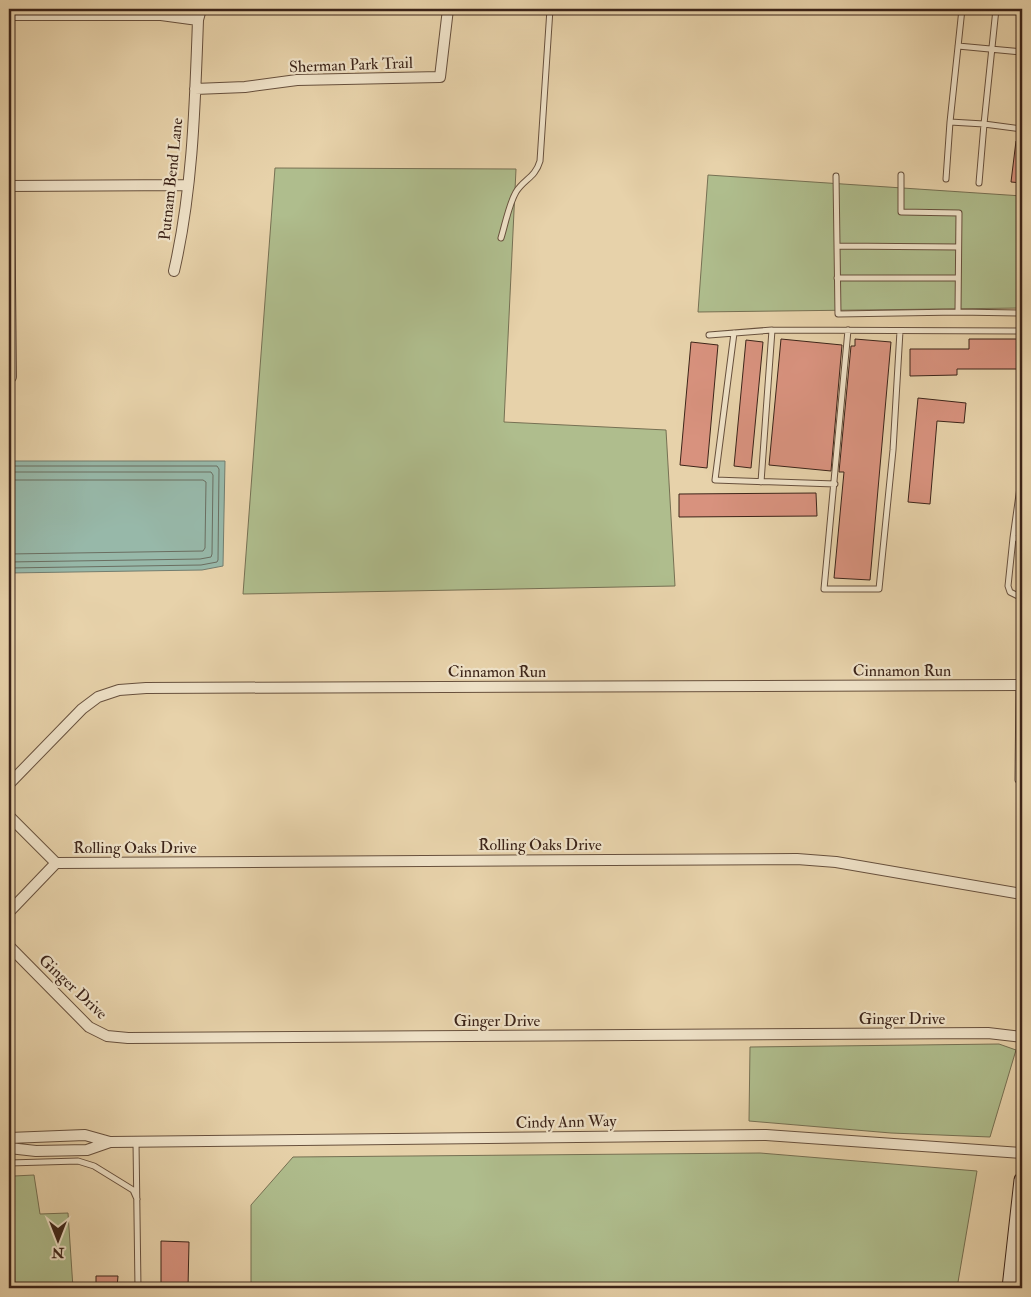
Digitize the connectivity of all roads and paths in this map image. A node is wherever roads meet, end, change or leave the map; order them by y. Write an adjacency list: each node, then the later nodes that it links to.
1 (202, 9): 9 (street, Putnam Bend Lane)
2 (448, 9): 13 (street, Sherman Park Trail)
3 (550, 9): 23 (lane)
4 (962, 9): 10 (lane)
5 (996, 9): 11 (lane)
6 (1021, 9): 8 (lane)
7 (9, 15): 9 (street)
8 (1021, 18)
9 (198, 20): 13 (street, Putnam Bend Lane)
10 (958, 46): 11 (lane); 14 (lane)
11 (992, 49): 12 (lane); 15 (lane)
12 (1022, 52)
13 (195, 89): 21 (street, Putnam Bend Lane)
14 (950, 122): 15 (lane); 19 (lane)
15 (984, 124): 16 (lane); 20 (lane)
16 (1022, 128)
17 (901, 175): 25 (lane)
18 (836, 176): 24 (lane)
19 (946, 179)
20 (979, 183)
21 (188, 185): 22 (street); 26 (street, Putnam Bend Lane)
22 (9, 186): 37 (street)
23 (501, 238)
24 (837, 246): 25 (lane); 27 (lane)
25 (958, 247): 28 (lane)
26 (174, 271)
27 (837, 278): 28 (lane); 29 (lane)
28 (958, 278): 29 (lane)
29 (958, 312): 30 (lane)
30 (1022, 313)
31 (772, 330): 32 (lane); 35 (lane); 39 (lane)
32 (848, 330): 33 (lane); 40 (lane)
33 (900, 331): 34 (lane); 40 (lane)
34 (1022, 331)
35 (734, 333): 36 (lane); 39 (lane)
36 (709, 335)
37 (10, 377)
38 (1022, 473): 41 (lane)
39 (761, 482): 40 (lane)
40 (835, 484)
41 (1013, 538): 42 (lane); 43 (lane)
42 (1022, 539)
43 (1022, 598)
44 (1020, 685): 45 (street, Cinnamon Run); 46 (lane)
45 (9, 784)
46 (1022, 785)
47 (9, 816): 48 (street)
48 (56, 863): 49 (street, Rolling Oaks Drive); 50 (street)
49 (1022, 894)
50 (9, 912)
51 (9, 946): 52 (street, Ginger Drive)
52 (1022, 1037)
53 (35, 1137): 54 (street, Cindy Ann Way); 56 (street, Cindy Ann Way); 58 (lane)
54 (9, 1138)
55 (136, 1141): 56 (street, Cindy Ann Way); 59 (street, Cindy Ann Way); 62 (lane)
56 (110, 1142): 58 (street, Cindy Ann Way)
57 (9, 1148): 58 (street, Cindy Ann Way)
58 (36, 1151)
59 (1022, 1153)
60 (9, 1163): 62 (lane)
61 (1022, 1180): 64 (main road)
62 (138, 1201): 63 (lane)
63 (138, 1288)
64 (1010, 1288)

